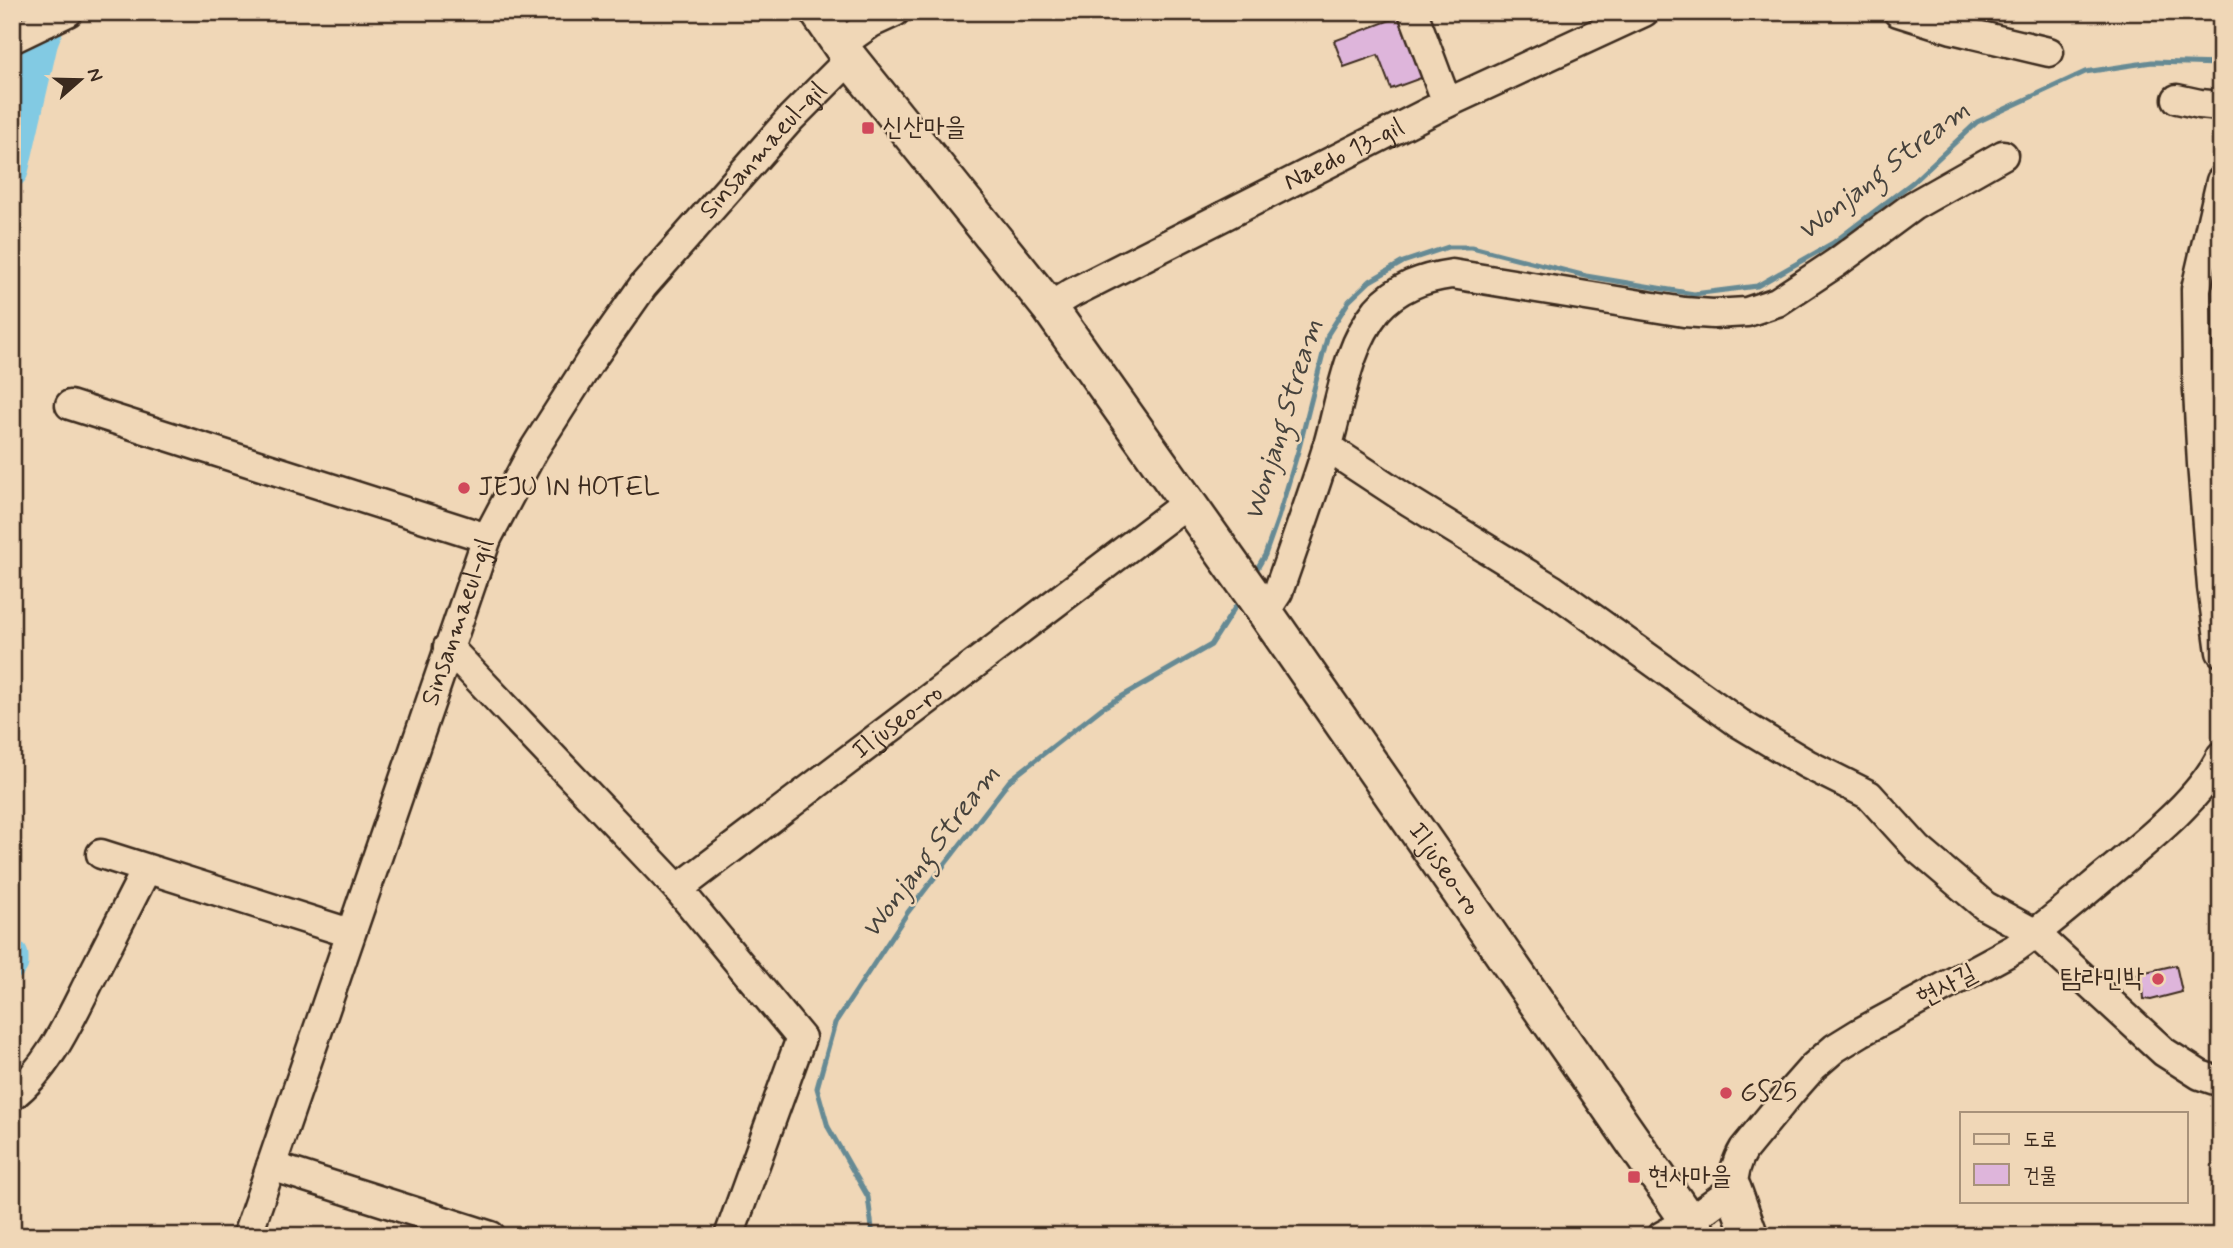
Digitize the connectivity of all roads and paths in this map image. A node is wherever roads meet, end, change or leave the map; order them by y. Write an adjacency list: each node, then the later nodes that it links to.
1 (68, 12): 7 (street)
2 (818, 12): 8 (main road, Iljuseo-ro)
3 (895, 12): 8 (street, Sinsanmaeul-gil)
4 (1413, 12): 11 (street)
5 (1644, 12): 11 (street, Naedo 13-gil)
6 (1898, 12): 9 (street)
7 (12, 39)
8 (845, 52): 15 (main road, Iljuseo-ro); 19 (street, Sinsanmaeul-gil)
9 (2049, 52)
10 (2177, 99): 12 (street)
11 (1447, 103): 15 (street, Naedo 13-gil)
12 (2221, 106)
13 (2003, 155): 17 (street)
14 (2221, 181): 22 (street)
15 (1049, 307): 18 (main road, Iljuseo-ro)
16 (70, 405): 19 (street)
17 (1327, 447): 20 (street); 28 (street)
18 (1187, 503): 20 (main road, Iljuseo-ro); 26 (street, Iljuseo-ro)
19 (487, 538): 21 (street, Sinsanmaeul-gil)
20 (1253, 596): 33 (main road, Iljuseo-ro)
21 (448, 647): 26 (street); 27 (street, Sinsanmaeul-gil)
22 (2221, 652)
23 (2221, 756): 28 (street, 현사길)
24 (100, 854): 25 (street)
25 (146, 870): 27 (street); 30 (street)
26 (678, 889): 36 (street)
27 (350, 933): 31 (street, Sinsanmaeul-gil)
28 (2036, 934): 29 (street); 32 (street, 현사길)
29 (2221, 1082)
30 (12, 1096)
31 (271, 1166): 34 (street, Sinsanmaeul-gil); 35 (street)
32 (1733, 1189): 33 (street); 37 (main road)
33 (1683, 1231)
34 (247, 1236)
35 (491, 1236)
36 (729, 1236)
37 (1750, 1236)

